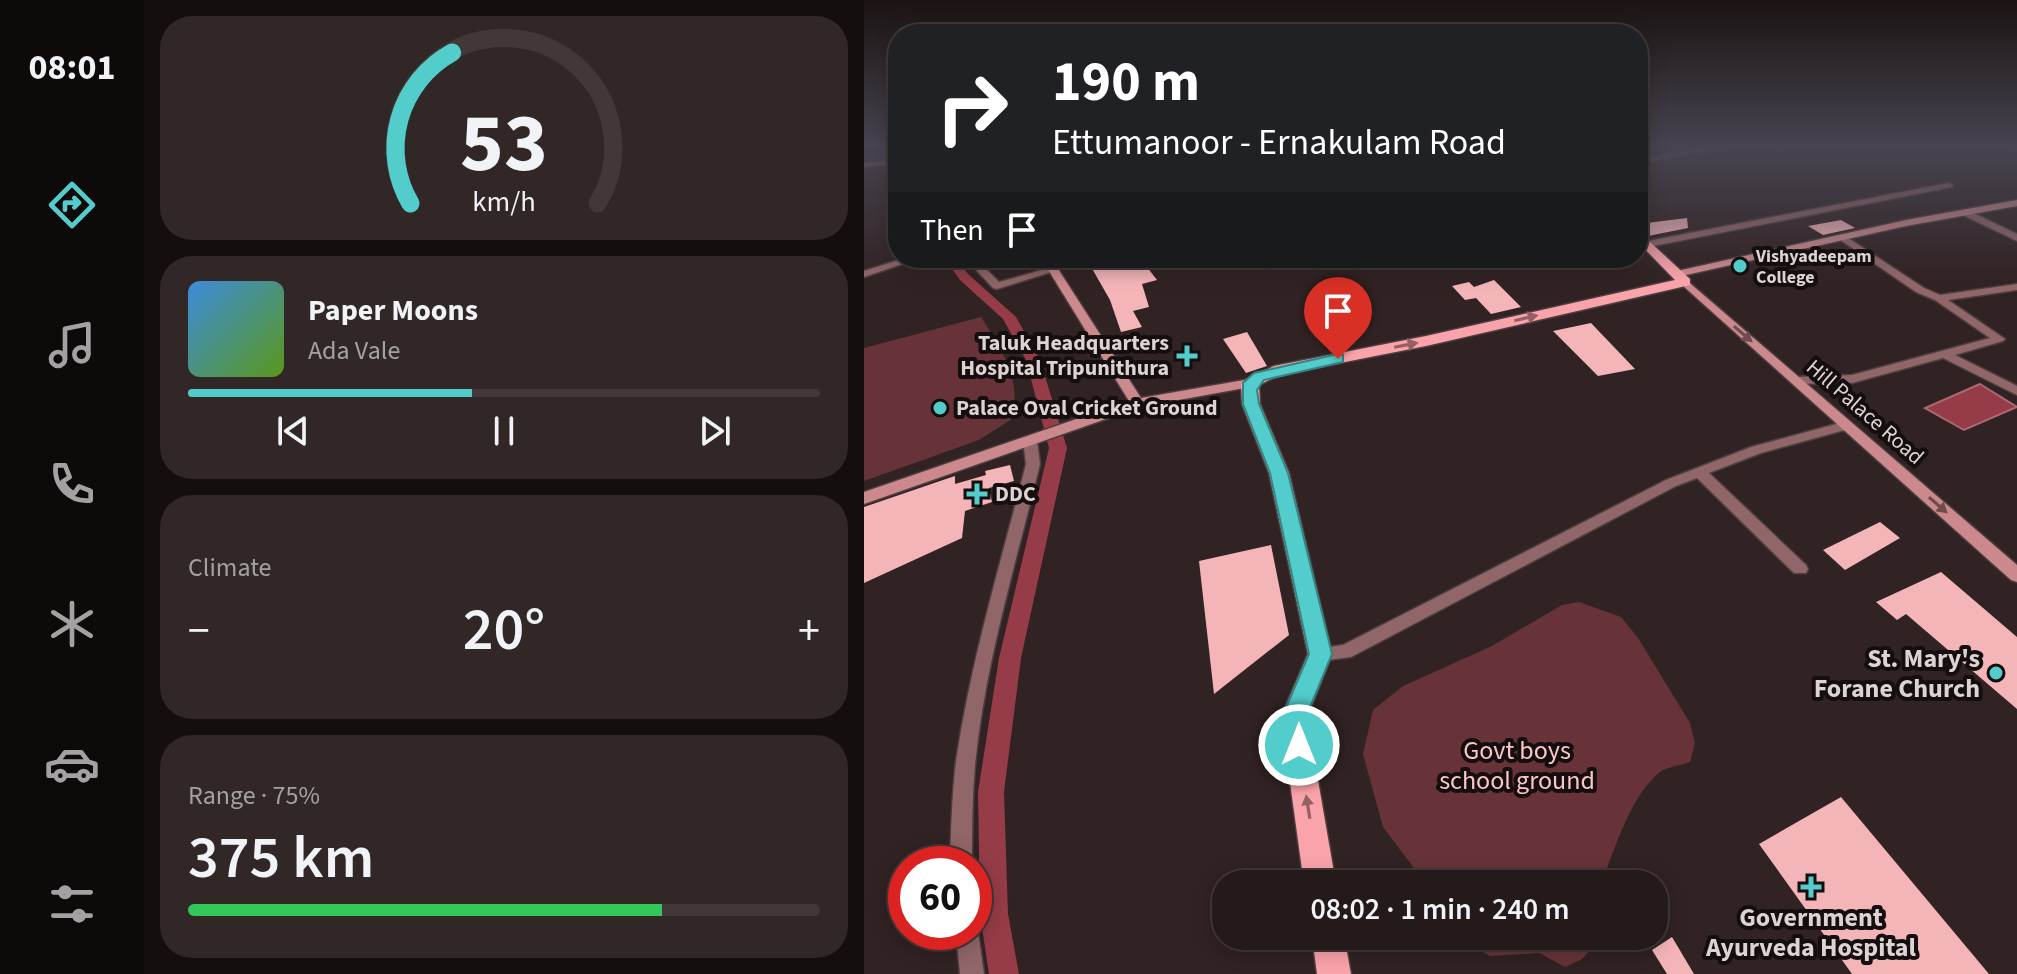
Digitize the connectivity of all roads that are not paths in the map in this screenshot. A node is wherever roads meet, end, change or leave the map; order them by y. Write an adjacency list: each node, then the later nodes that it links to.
1 (1914, 191): 6 (street)
2 (2017, 203): 3 (main road)
3 (1964, 212): 4 (main road); 5 (street)
4 (1842, 237): 13 (main road); 15 (street)
5 (2017, 238)
6 (1648, 241)
7 (1648, 248): 13 (main road)
8 (888, 266): 12 (street)
9 (980, 268): 10 (street)
10 (1040, 268)
11 (1053, 268): 20 (main road)
12 (864, 274)
13 (1681, 278): 17 (main road, Hill Palace Road, one-way to 17); 18 (main road, one-way to 13)
14 (2017, 287): 15 (street)
15 (1939, 298): 16 (street)
16 (1945, 354): 17 (street); 19 (street)
17 (1797, 381): 21 (main road, Hill Palace Road)
18 (1250, 383): 20 (main road); 27 (main road)
19 (2017, 391)
20 (1137, 403): 22 (main road)
21 (1847, 425): 23 (street); 26 (main road, Hill Palace Road, one-way to 26)
22 (1033, 440): 24 (main road); 28 (street)
23 (1699, 472): 25 (street); 27 (street)
24 (864, 498)
25 (1800, 569)
26 (2017, 575)
27 (1320, 654): 29 (main road, one-way to 27)
28 (960, 846)
29 (1318, 870)
30 (969, 950): 32 (street)
31 (1330, 950): 33 (main road)
32 (972, 974)
33 (1334, 974)

